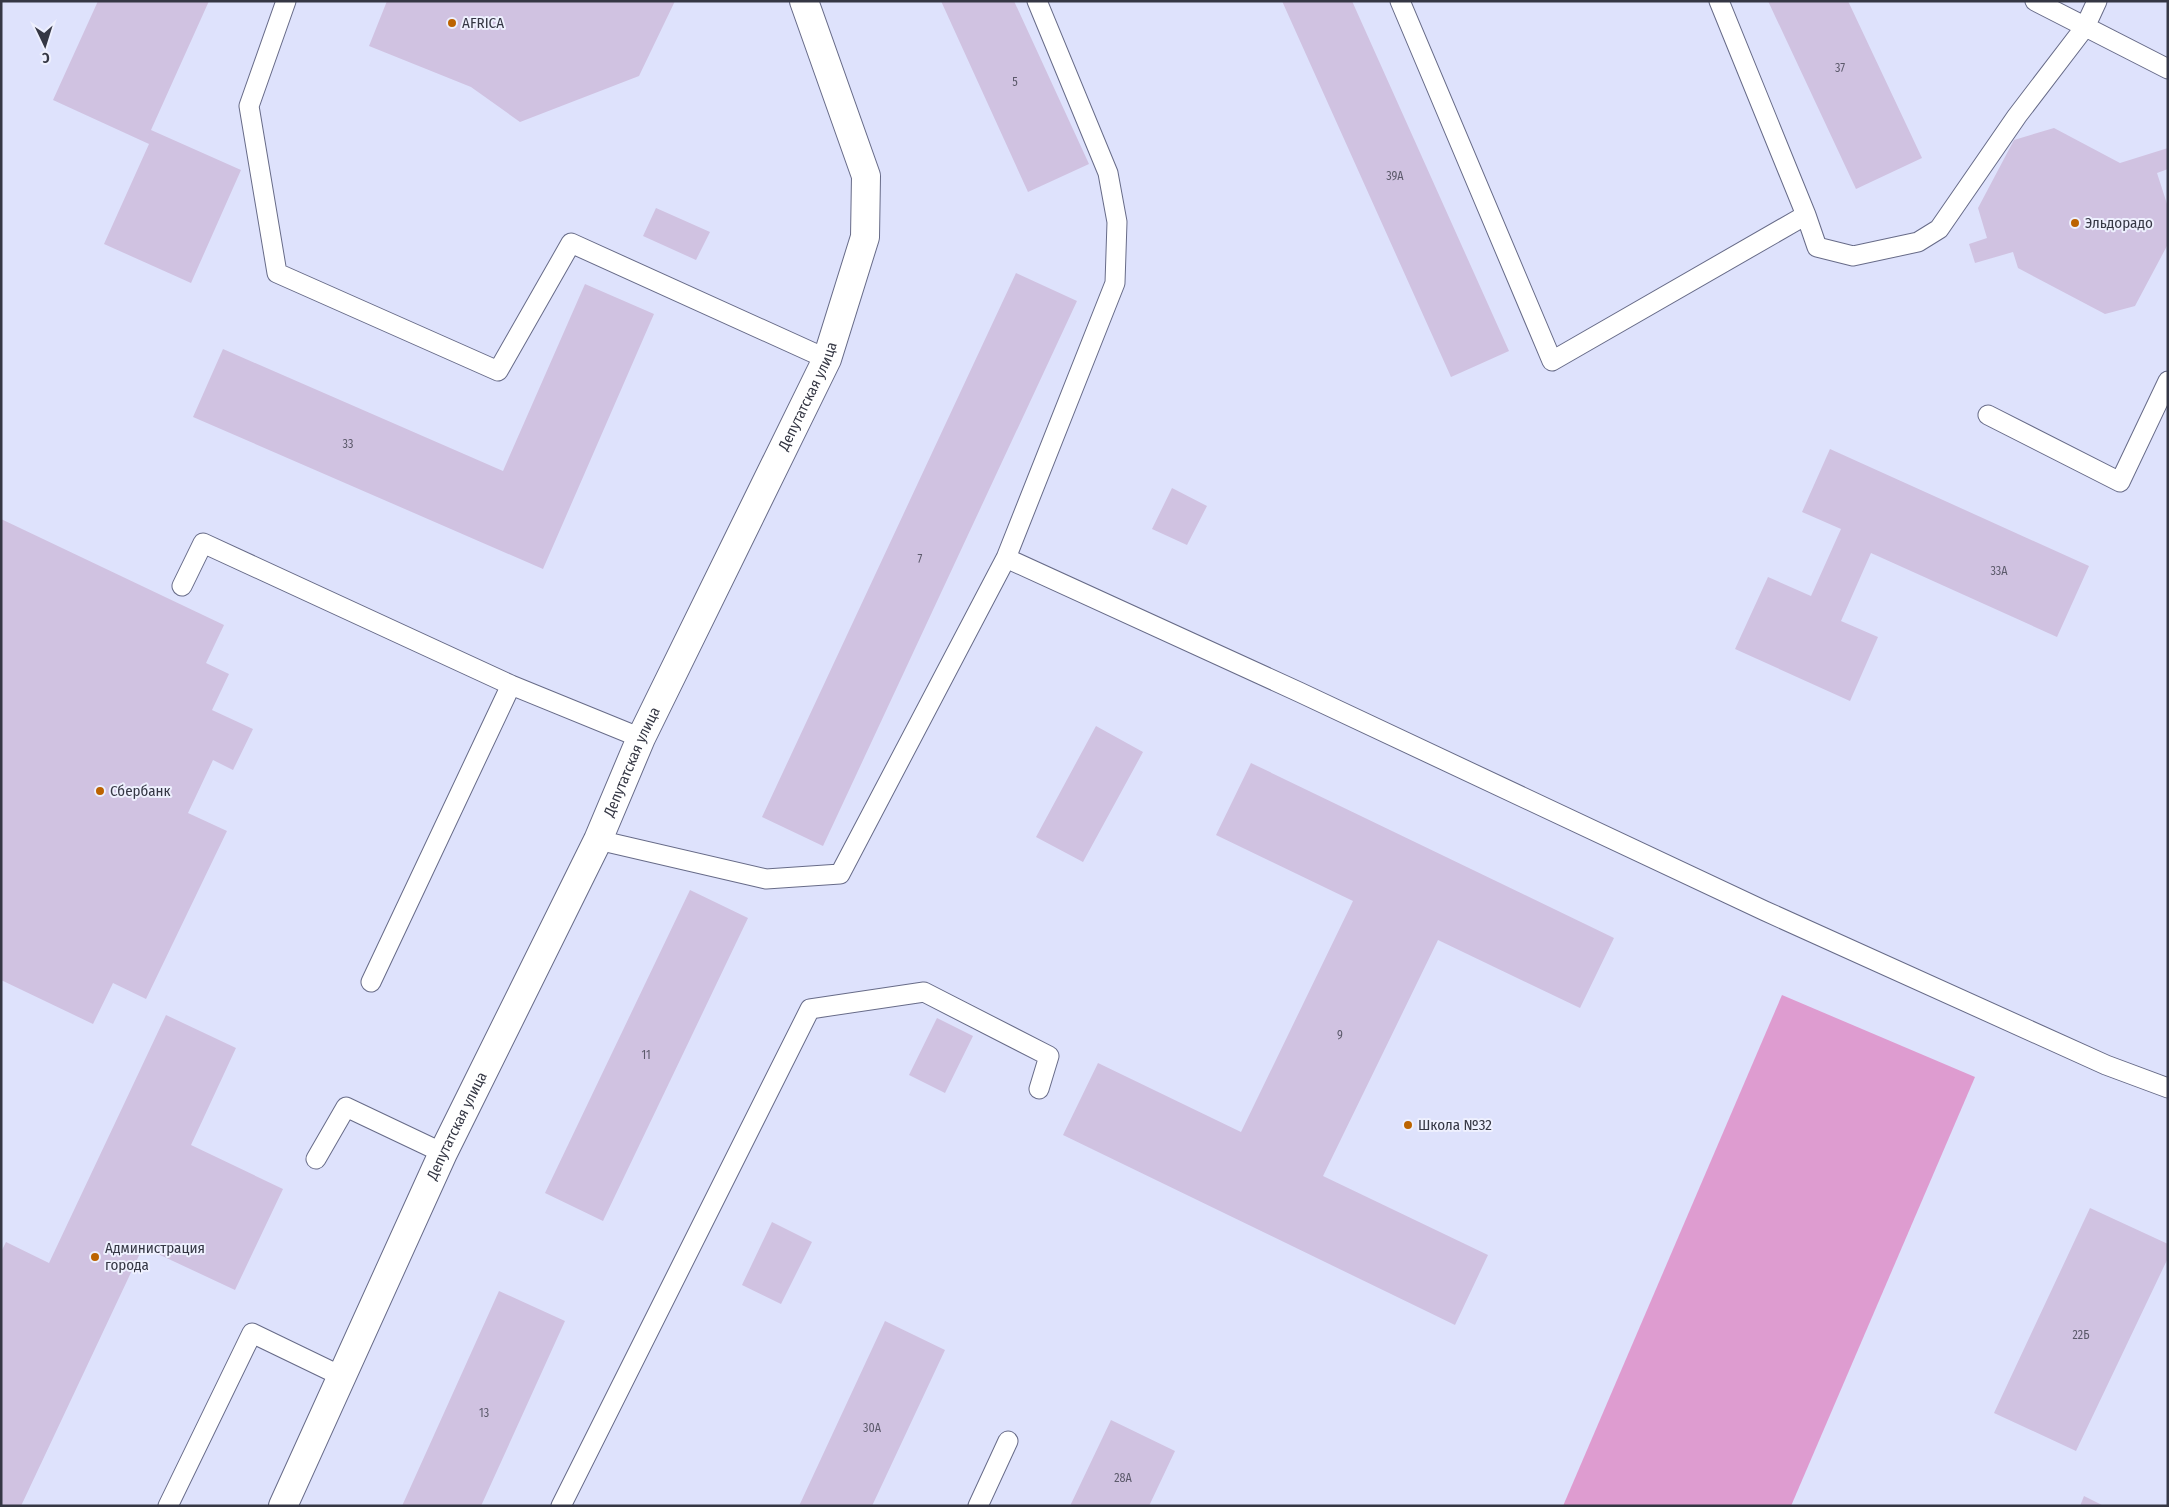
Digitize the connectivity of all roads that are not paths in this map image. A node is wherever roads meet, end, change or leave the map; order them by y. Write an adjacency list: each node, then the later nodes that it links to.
1 (286, 1): 11 (lane)
2 (804, 1): 11 (street, Депутатская улица)
3 (1037, 1): 14 (lane)
4 (1400, 1): 10 (lane)
5 (1719, 1): 10 (lane)
6 (2035, 1): 8 (lane)
7 (2098, 1): 8 (lane)
8 (2086, 27): 9 (lane); 10 (lane)
9 (2168, 69)
10 (1806, 215)
11 (827, 359): 17 (street, Депутатская улица)
12 (2168, 381): 13 (lane)
13 (1988, 415)
14 (1006, 558): 18 (lane); 20 (lane)
15 (182, 586): 16 (lane)
16 (511, 685): 17 (lane); 19 (lane)
17 (641, 738): 18 (street, Депутатская улица)
18 (598, 840): 22 (street, Депутатская улица)
19 (371, 982)
20 (2168, 1088)
21 (1039, 1090): 28 (lane)
22 (443, 1153): 23 (lane); 24 (street, Депутатская улица)
23 (316, 1158)
24 (341, 1376): 26 (lane); 27 (street, Депутатская улица)
25 (1008, 1441): 29 (lane)
26 (168, 1506)
27 (283, 1506)
28 (561, 1506)
29 (978, 1506)

